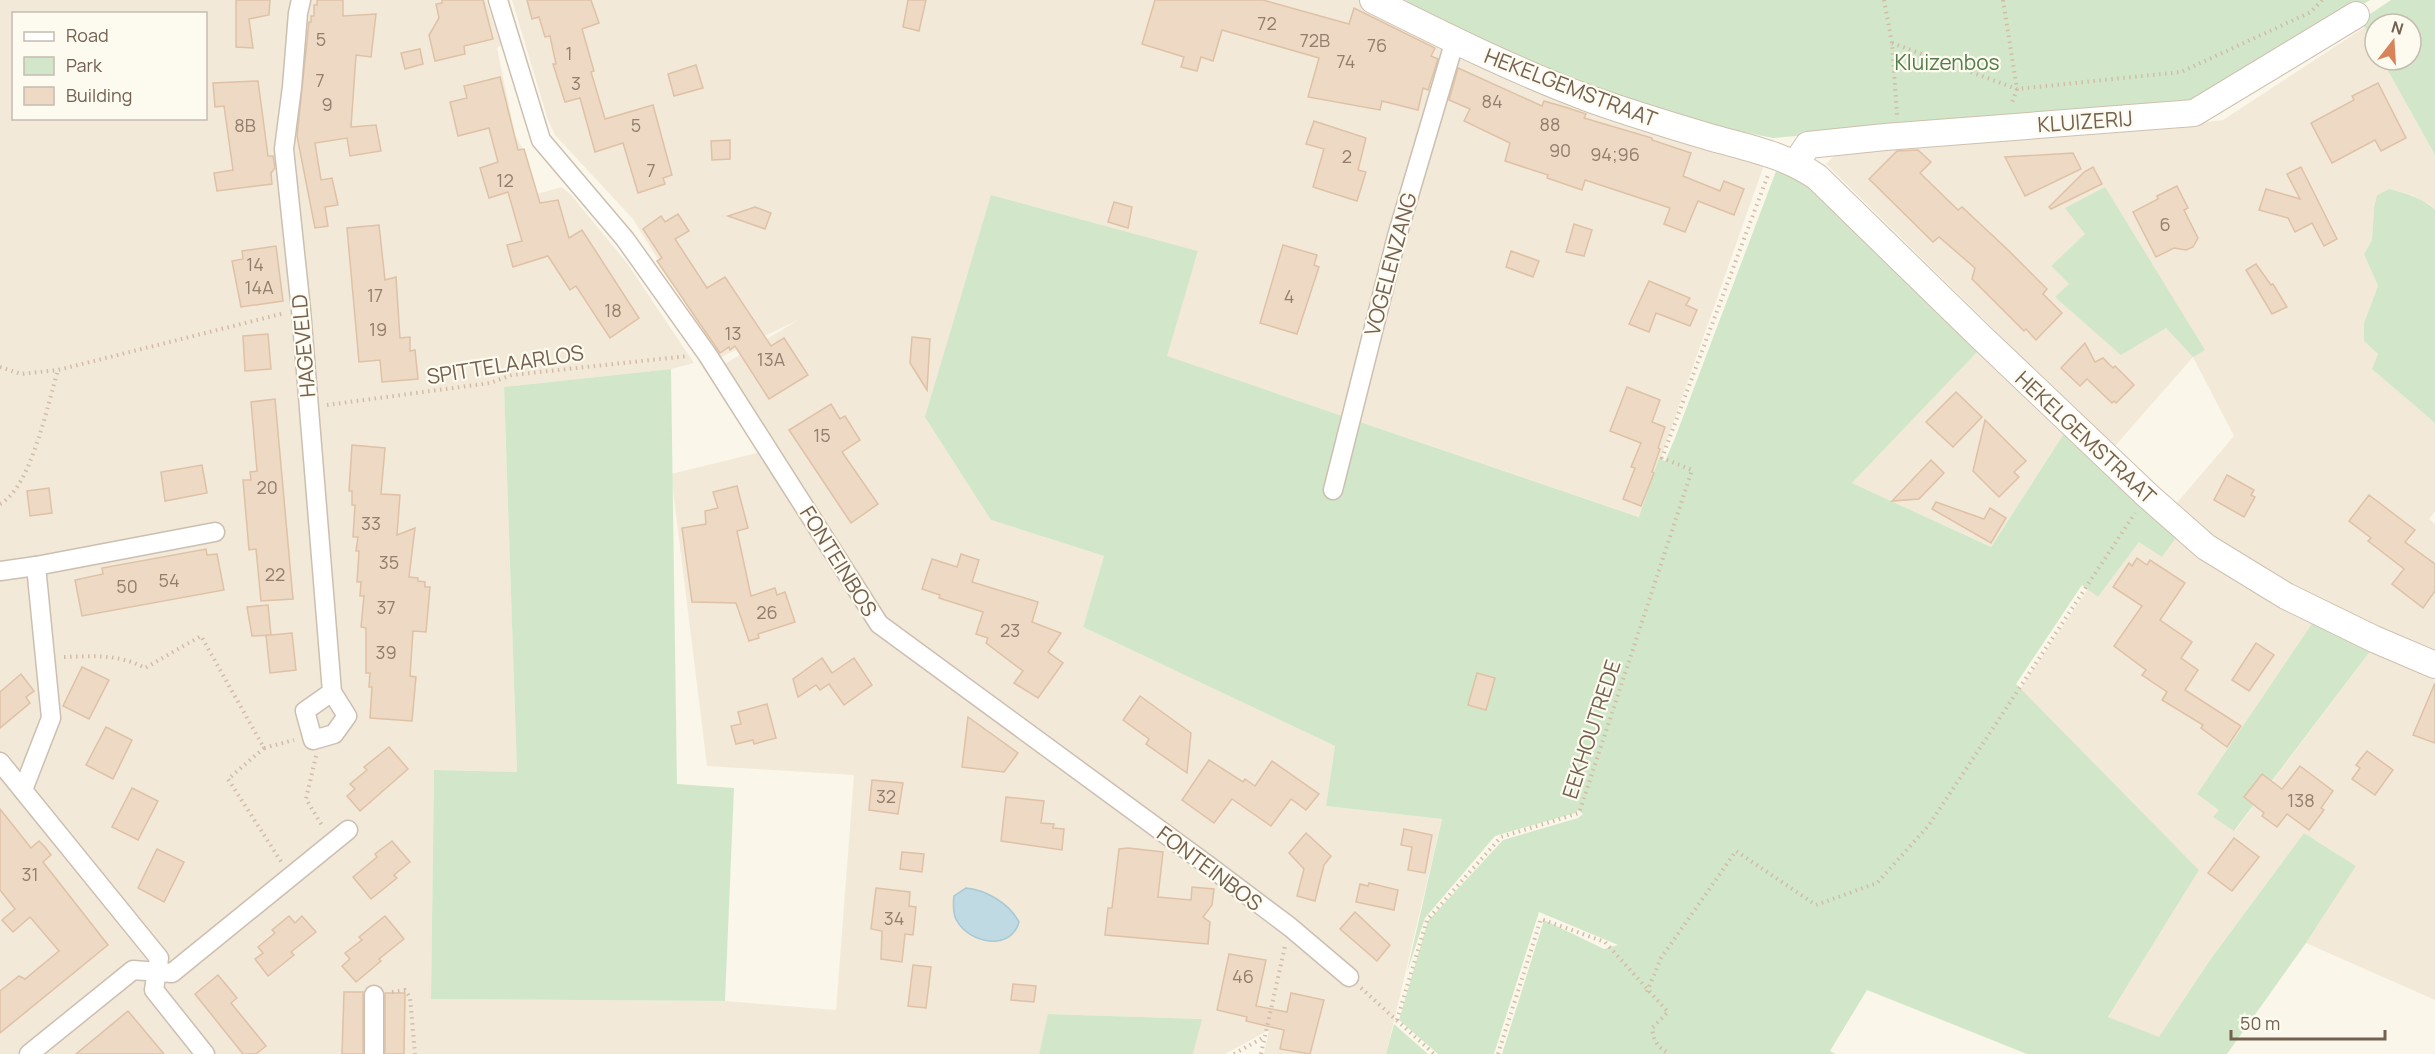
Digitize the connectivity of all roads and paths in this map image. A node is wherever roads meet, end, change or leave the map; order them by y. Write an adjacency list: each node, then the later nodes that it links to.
1 (301, 0): 14 (street, HAGEVELD)
2 (498, 0): 15 (street, FONTEINBOS)
3 (1373, 0): 8 (street, HEKELGEMSTRAAT)
4 (1884, 0): 9 (path)
5 (2003, 0): 10 (path)
6 (2322, 0): 10 (path)
7 (2356, 15): 11 (street, KLUIZERIJ)
8 (1455, 40): 13 (street, HEKELGEMSTRAAT); 19 (street, VOGELENZANG)
9 (1892, 43): 10 (path); 12 (path)
10 (2018, 89): 11 (path)
11 (2002, 128): 12 (street, KLUIZERIJ)
12 (1899, 136): 13 (street, KLUIZERIJ)
13 (1786, 159): 20 (street, HEKELGEMSTRAAT); 40 (path, EEKHOUTREDE)
14 (301, 310): 17 (path); 18 (street, HAGEVELD)
15 (706, 354): 18 (path, SPITTELAARLOS); 35 (street, FONTEINBOS)
16 (0, 368): 17 (path)
17 (58, 370): 21 (path)
18 (309, 407): 27 (street, HAGEVELD)
19 (1333, 490)
20 (2147, 495): 26 (street, HEKELGEMSTRAAT); 38 (path)
21 (0, 504)
22 (215, 532): 23 (street)
23 (36, 566): 24 (street); 25 (street)
24 (0, 571)
25 (45, 658): 29 (path); 31 (street)
26 (2435, 665)
27 (332, 692): 28 (street); 28 (street, HAGEVELD)
28 (315, 733): 29 (path); 33 (path)
29 (264, 748): 34 (path)
30 (0, 762): 31 (street)
31 (23, 790): 36 (street)
32 (348, 830): 33 (street)
33 (332, 844): 34 (street)
34 (291, 877): 36 (street)
35 (1290, 927): 37 (street, FONTEINBOS); 41 (path)
36 (158, 973): 42 (street); 43 (street)
37 (1349, 977): 40 (path)
38 (1647, 992): 49 (path); 50 (path)
39 (374, 995): 44 (street); 45 (path)
40 (1397, 1020): 48 (path)
41 (1265, 1036): 46 (path); 47 (path)
42 (29, 1054)
43 (205, 1054)
44 (374, 1054)
45 (415, 1054)
46 (1234, 1054)
47 (1261, 1054)
48 (1434, 1054)
49 (1498, 1054)
50 (1670, 1054)

